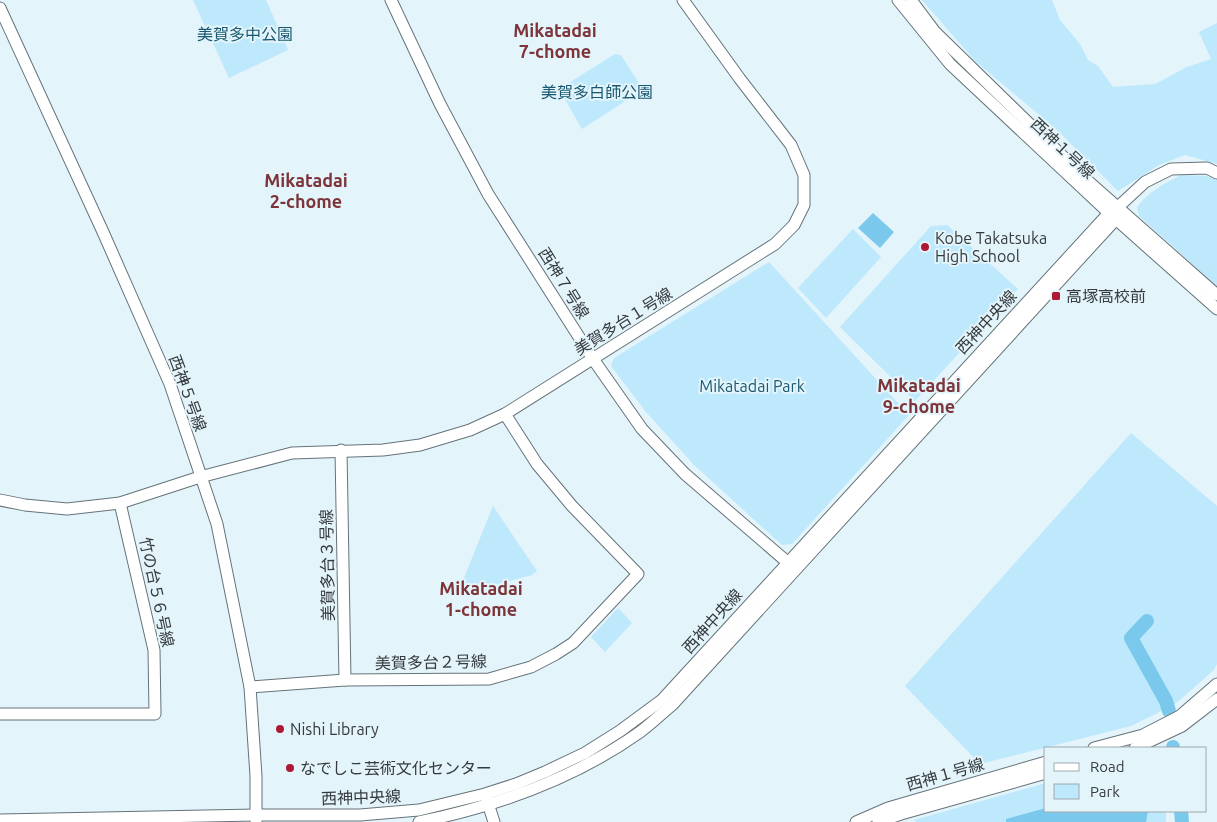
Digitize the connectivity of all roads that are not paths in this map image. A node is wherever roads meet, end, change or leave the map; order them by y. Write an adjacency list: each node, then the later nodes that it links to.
1 (391, 0): 10 (street, 西神７号線)
2 (683, 0): 10 (street, 美賀多台１号線)
3 (898, 0): 7 (street, 西神１号線)
4 (911, 0): 7 (street, 西神１号線)
5 (0, 8): 13 (street, 西神５号線)
6 (1217, 173): 7 (street, 西神中央線)
7 (1114, 213): 8 (street, 西神１号線); 9 (street, 西神１号線); 16 (street, 西神中央線)
8 (1217, 295)
9 (1217, 309)
10 (593, 359): 11 (street, 美賀多台１号線); 16 (street, 西神７号線)
11 (505, 414): 12 (street, 美賀多台１号線); 17 (street, 美賀多台２号線)
12 (342, 450): 13 (street, 美賀多台１号線); 17 (street, 美賀多台３号線)
13 (200, 477): 15 (street, 美賀多台１号線); 19 (street, 西神５号線)
14 (0, 500): 15 (street, 美賀多台１号線)
15 (120, 503): 21 (street, 竹の台５６号線)
16 (792, 566): 26 (street, 西神中央線)
17 (345, 680): 19 (street, 美賀多台２号線)
18 (1217, 684): 22 (street)
19 (250, 687): 27 (street, 西神５号線)
20 (1217, 699): 23 (street)
21 (0, 714)
22 (1098, 747)
23 (1138, 747)
24 (1044, 763): 31 (street, 西神１号線)
25 (1044, 774): 32 (street, 西神１号線)
26 (486, 799): 27 (street, 西神中央線); 29 (street, 西神中央線); 30 (street)
27 (256, 819): 28 (street, 西神中央線)
28 (0, 820)
29 (419, 822)
30 (494, 822)
31 (856, 822)
32 (878, 822)

